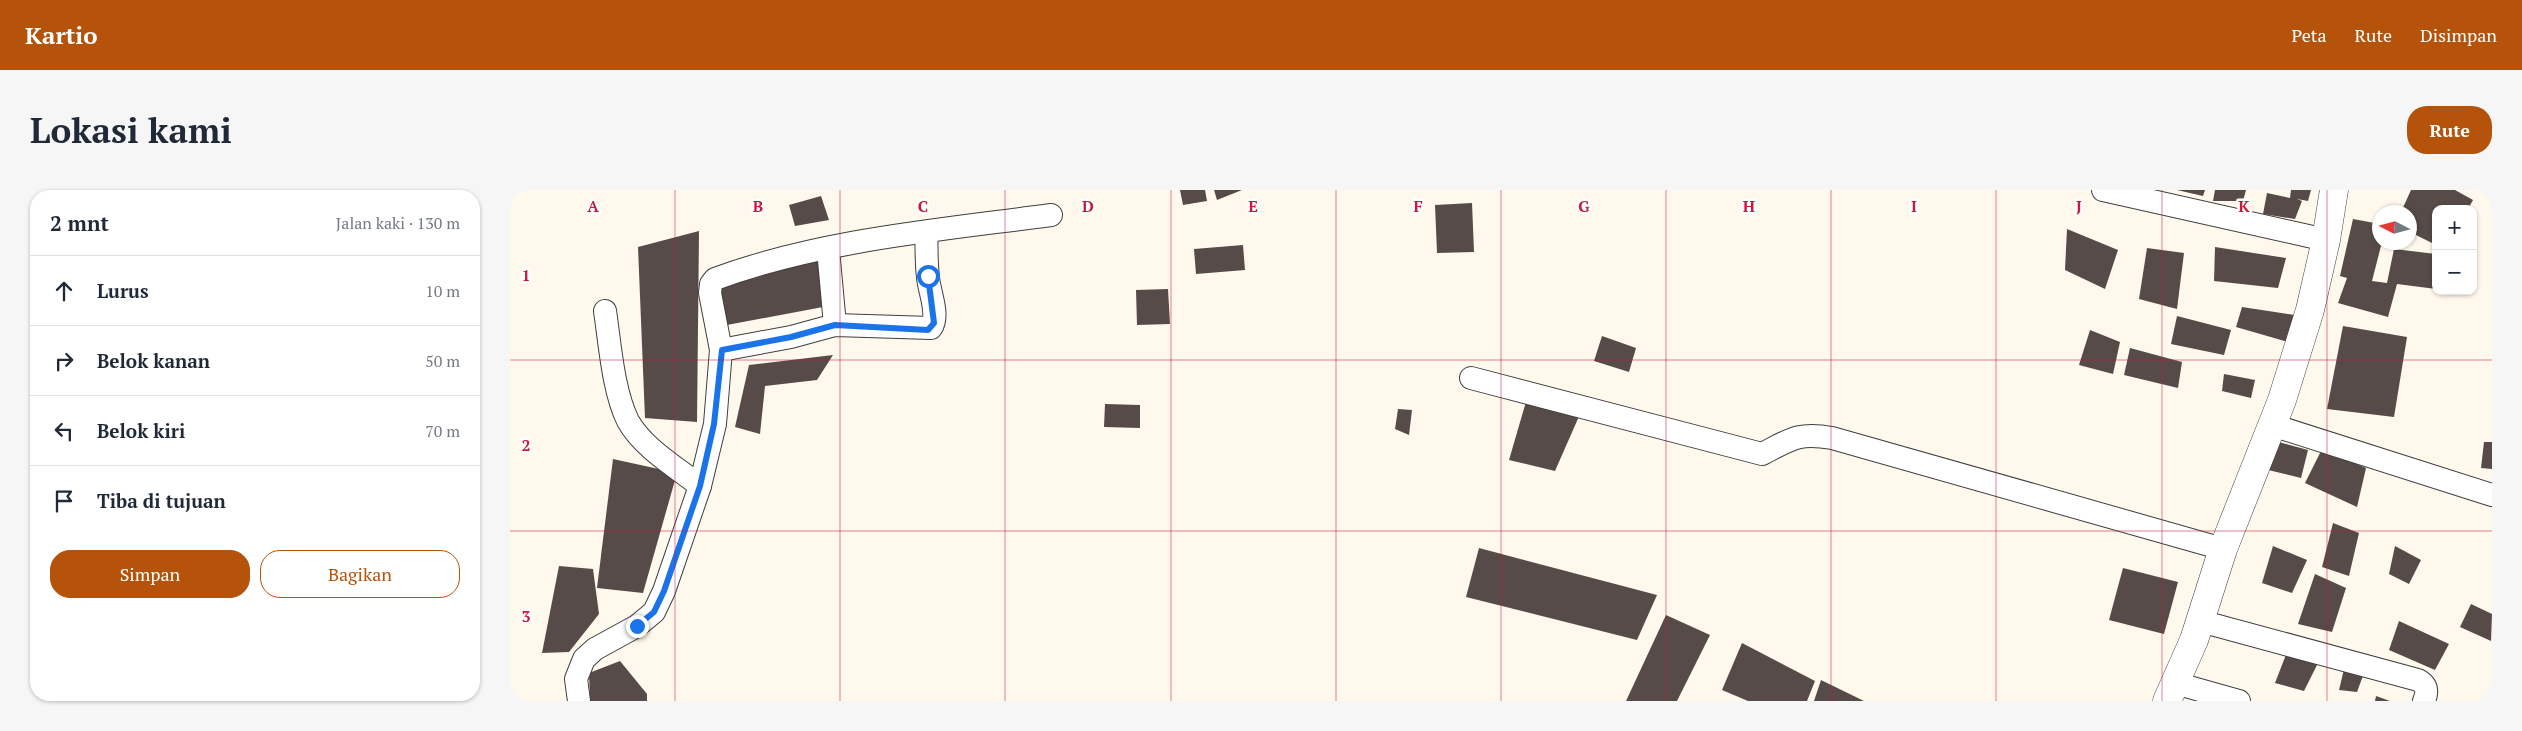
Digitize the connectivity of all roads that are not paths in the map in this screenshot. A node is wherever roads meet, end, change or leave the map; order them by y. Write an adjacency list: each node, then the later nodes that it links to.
1 (2102, 190): 5 (street)
2 (2334, 190): 5 (street)
3 (1050, 215): 4 (street)
4 (926, 232): 6 (street); 8 (street)
5 (2326, 240): 11 (street)
6 (828, 249): 8 (street); 9 (street)
7 (605, 311): 12 (street)
8 (835, 325): 9 (street)
9 (722, 350): 12 (street)
10 (1471, 378): 14 (street)
11 (2272, 425): 13 (street); 14 (street)
12 (700, 486): 17 (street)
13 (2492, 495)
14 (2223, 549): 15 (street)
15 (2200, 621): 16 (street); 19 (street)
16 (2171, 692): 18 (street)
17 (579, 701)
18 (2239, 701)
19 (2424, 701)

